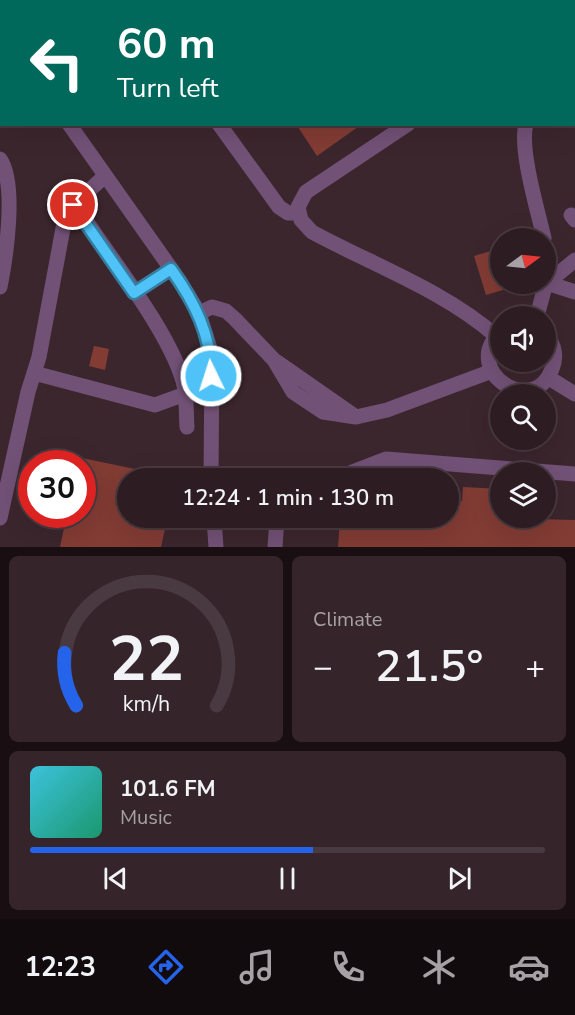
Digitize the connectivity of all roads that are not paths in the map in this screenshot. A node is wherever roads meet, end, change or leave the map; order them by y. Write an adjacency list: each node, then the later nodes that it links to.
1 (70, 126): 6 (street)
2 (220, 126): 8 (street)
3 (405, 126): 8 (street)
4 (526, 126): 9 (street)
5 (0, 159): 14 (street)
6 (105, 176): 7 (street); 11 (street)
7 (73, 205): 16 (street); 22 (street)
8 (298, 213): 18 (street)
9 (542, 228)
10 (575, 260): 12 (street)
11 (171, 269): 16 (street); 17 (street)
12 (556, 276)
13 (556, 286): 15 (street)
14 (0, 287)
15 (575, 292)
16 (134, 293): 24 (street)
17 (198, 313): 19 (street); 27 (street)
18 (490, 329)
19 (490, 372)
20 (493, 372): 23 (street)
21 (551, 372): 23 (street)
22 (34, 373): 24 (street); 30 (street)
23 (549, 378): 25 (street)
24 (184, 394): 26 (street)
25 (575, 394)
26 (187, 427)
27 (211, 468)
28 (363, 468): 29 (street)
29 (575, 474)
30 (0, 518)
31 (215, 528): 33 (street)
32 (276, 528): 34 (street)
33 (216, 547)
34 (275, 547)

